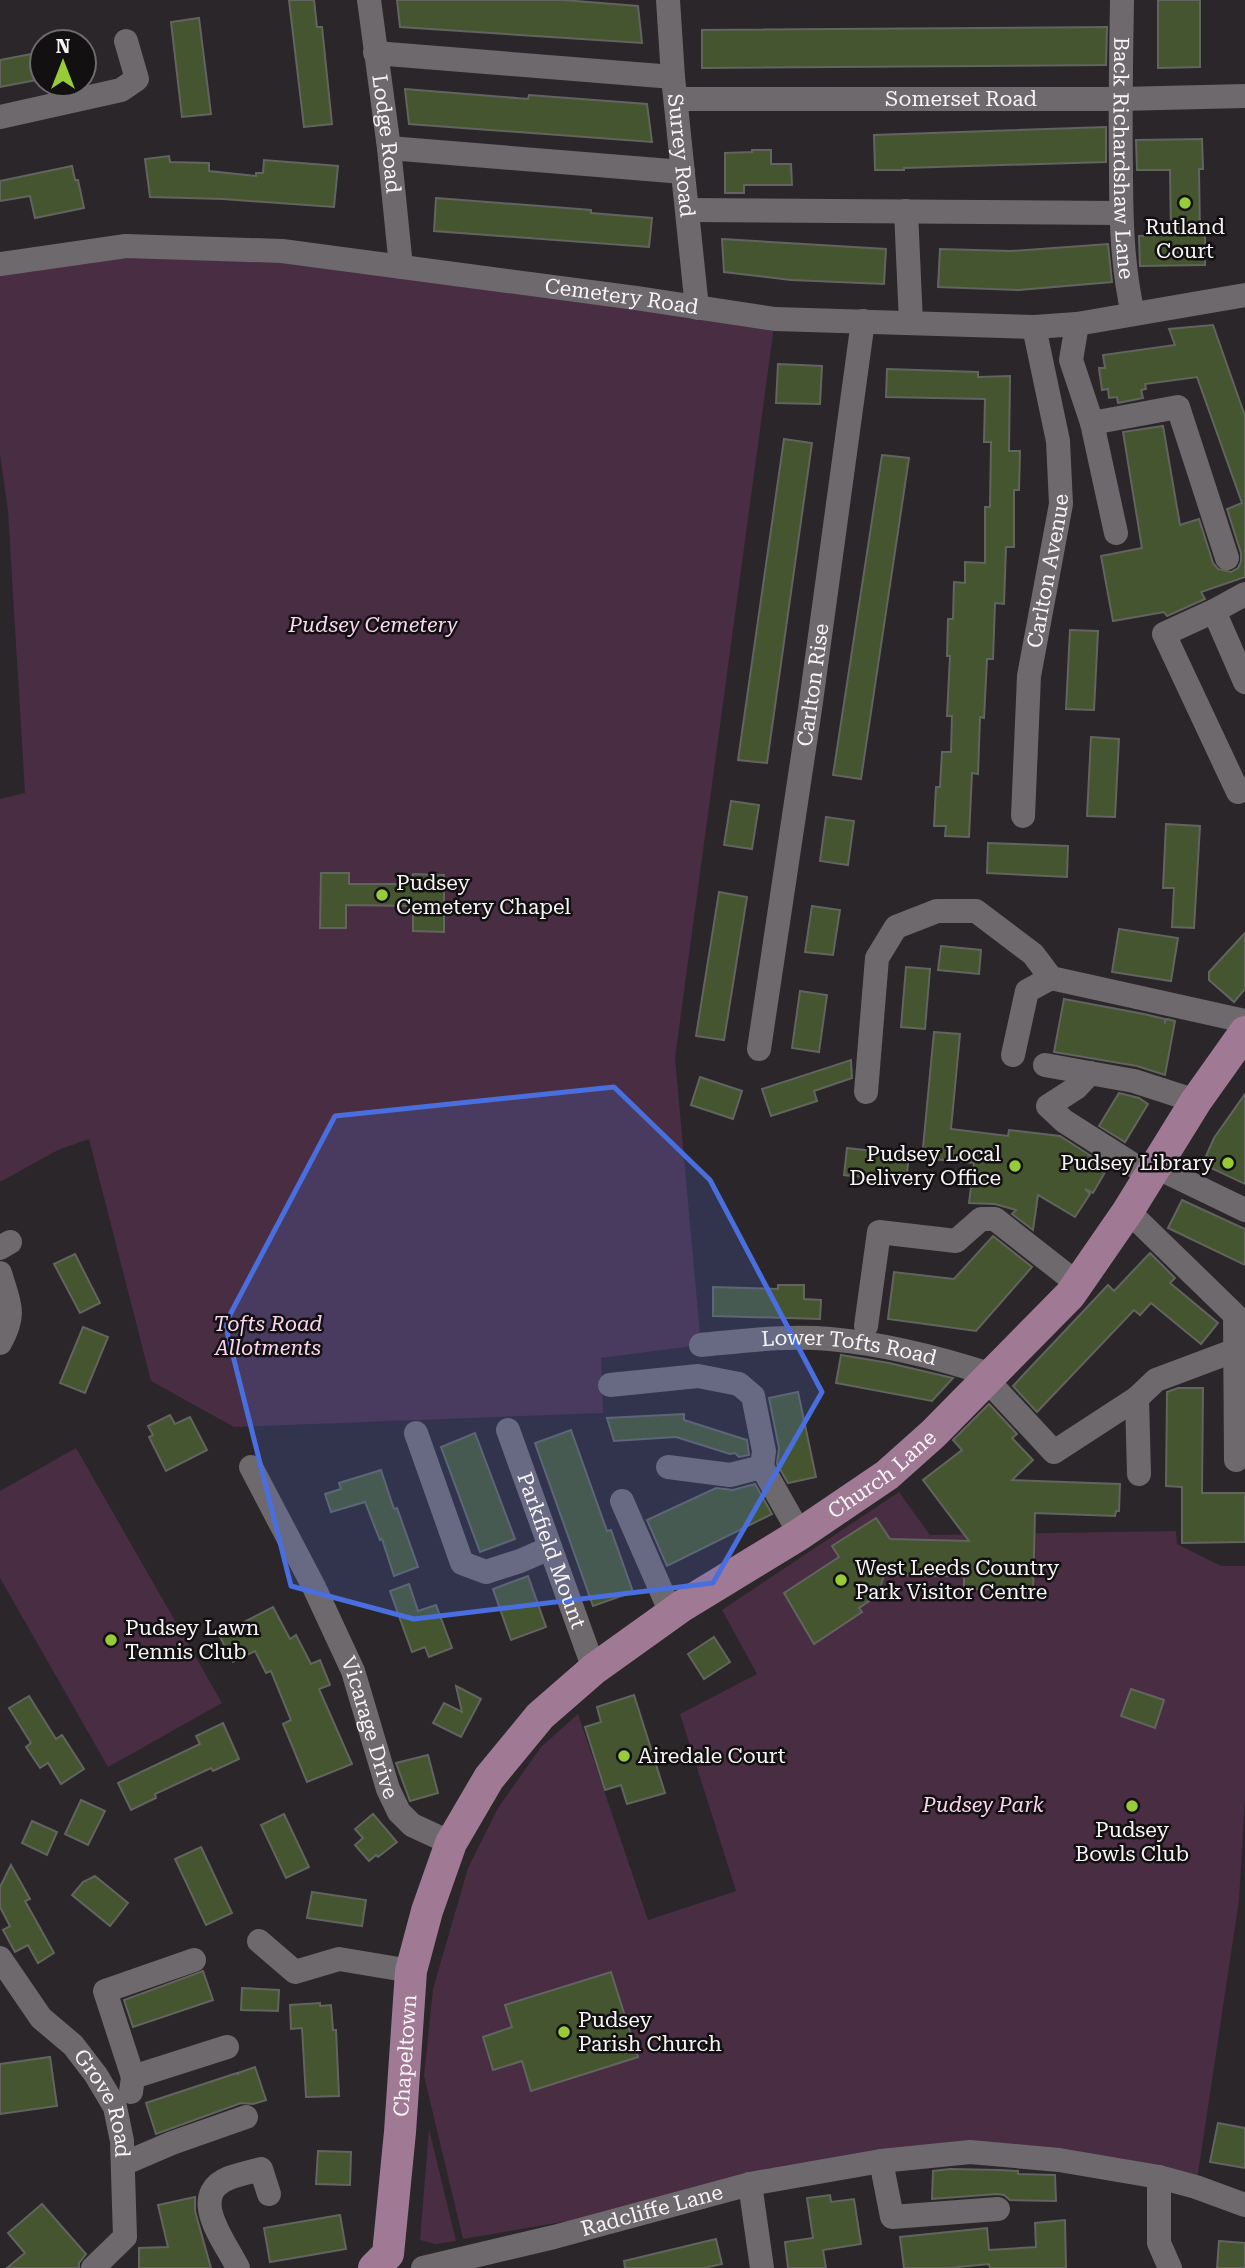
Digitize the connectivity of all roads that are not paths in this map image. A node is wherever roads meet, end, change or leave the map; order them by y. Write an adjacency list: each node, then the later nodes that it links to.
1 (369, 0): 5 (street, Lodge Road)
2 (668, 0): 6 (street, Surrey Road)
3 (1122, 0): 8 (street, Back Richardshaw Lane)
4 (126, 41): 9 (street)
5 (375, 53): 6 (street, Somerset Road); 10 (street, Lodge Road)
6 (675, 88): 8 (street, Somerset Road); 11 (street, Surrey Road)
7 (1245, 96): 8 (street, Somerset Road)
8 (1120, 99): 14 (street, Back Richardshaw Lane)
9 (0, 117)
10 (389, 148): 11 (street); 16 (street, Lodge Road)
11 (682, 172): 12 (street, Surrey Road)
12 (687, 210): 13 (street); 18 (street, Surrey Road)
13 (906, 211): 14 (street); 21 (street)
14 (1121, 213): 19 (street, Back Richardshaw Lane)
15 (0, 264): 16 (street, Cemetery Road)
16 (401, 267): 18 (street, Cemetery Road)
17 (1245, 295): 19 (street, Cemetery Road)
18 (697, 308): 20 (street, Cemetery Road)
19 (1133, 314): 22 (street, Cemetery Road)
20 (863, 321): 21 (street, Cemetery Road); 34 (street, Carlton Rise)
21 (911, 323): 23 (street, Cemetery Road)
22 (1077, 324): 23 (street, Cemetery Road); 24 (street)
23 (1034, 327): 31 (street, Carlton Avenue)
24 (1092, 423): 25 (street); 26 (street)
25 (1116, 533)
26 (1227, 558)
27 (1245, 594): 28 (street)
28 (1214, 611): 29 (street); 30 (street)
29 (1245, 682)
30 (1245, 789)
31 (1023, 816)
32 (1051, 978): 33 (street); 35 (street); 38 (street)
33 (1243, 1034): 39 (main road, Church Lane)
34 (759, 1049)
35 (1013, 1055)
36 (1045, 1065): 37 (street)
37 (1090, 1073): 39 (street); 40 (street)
38 (866, 1092)
39 (1196, 1101): 40 (main road, Church Lane)
40 (1152, 1171): 41 (street); 42 (main road, Church Lane)
41 (1245, 1210)
42 (1128, 1211): 44 (main road, Church Lane); 45 (street)
43 (0, 1273): 47 (street)
44 (1078, 1284): 46 (street); 50 (main road, Church Lane)
45 (1240, 1314): 49 (street)
46 (866, 1326)
47 (0, 1343)
48 (701, 1345): 50 (street, Lower Tofts Road)
49 (1236, 1350): 52 (street); 55 (street)
50 (990, 1378): 52 (street); 61 (main road, Church Lane)
51 (610, 1384): 58 (street)
52 (1137, 1398): 59 (street)
53 (508, 1430): 62 (street, Parkfield Mount)
54 (416, 1433): 62 (street)
55 (1236, 1460)
56 (251, 1467): 65 (street, Vicarage Drive)
57 (668, 1467): 58 (street)
58 (762, 1467): 61 (street)
59 (1139, 1474)
60 (622, 1501): 63 (street)
61 (800, 1534): 63 (main road, Church Lane)
62 (550, 1548): 64 (street, Parkfield Mount)
63 (671, 1613): 64 (main road, Church Lane)
64 (594, 1669): 65 (main road, Church Lane)
65 (452, 1843): 69 (main road, Chapeltown)
66 (259, 1941): 69 (street)
67 (0, 1958): 72 (street, Grove Road)
68 (194, 1960): 71 (street)
69 (411, 1971): 81 (main road, Chapeltown)
70 (227, 2047): 71 (street)
71 (133, 2077): 72 (street)
72 (115, 2107): 75 (street, Grove Road)
73 (246, 2117): 75 (street)
74 (881, 2161): 76 (street, Radcliffe Lane); 77 (street, Radcliffe Lane); 80 (street)
75 (123, 2164): 82 (street, Grove Road)
76 (1159, 2177): 79 (street, Radcliffe Lane); 86 (street)
77 (750, 2184): 84 (street, Radcliffe Lane); 85 (street)
78 (270, 2194): 83 (street)
79 (1245, 2205)
80 (998, 2209)
81 (381, 2261): 84 (street, Radcliffe Lane)
82 (93, 2268)
83 (237, 2268)
84 (421, 2268)
85 (762, 2268)
86 (1170, 2268)

